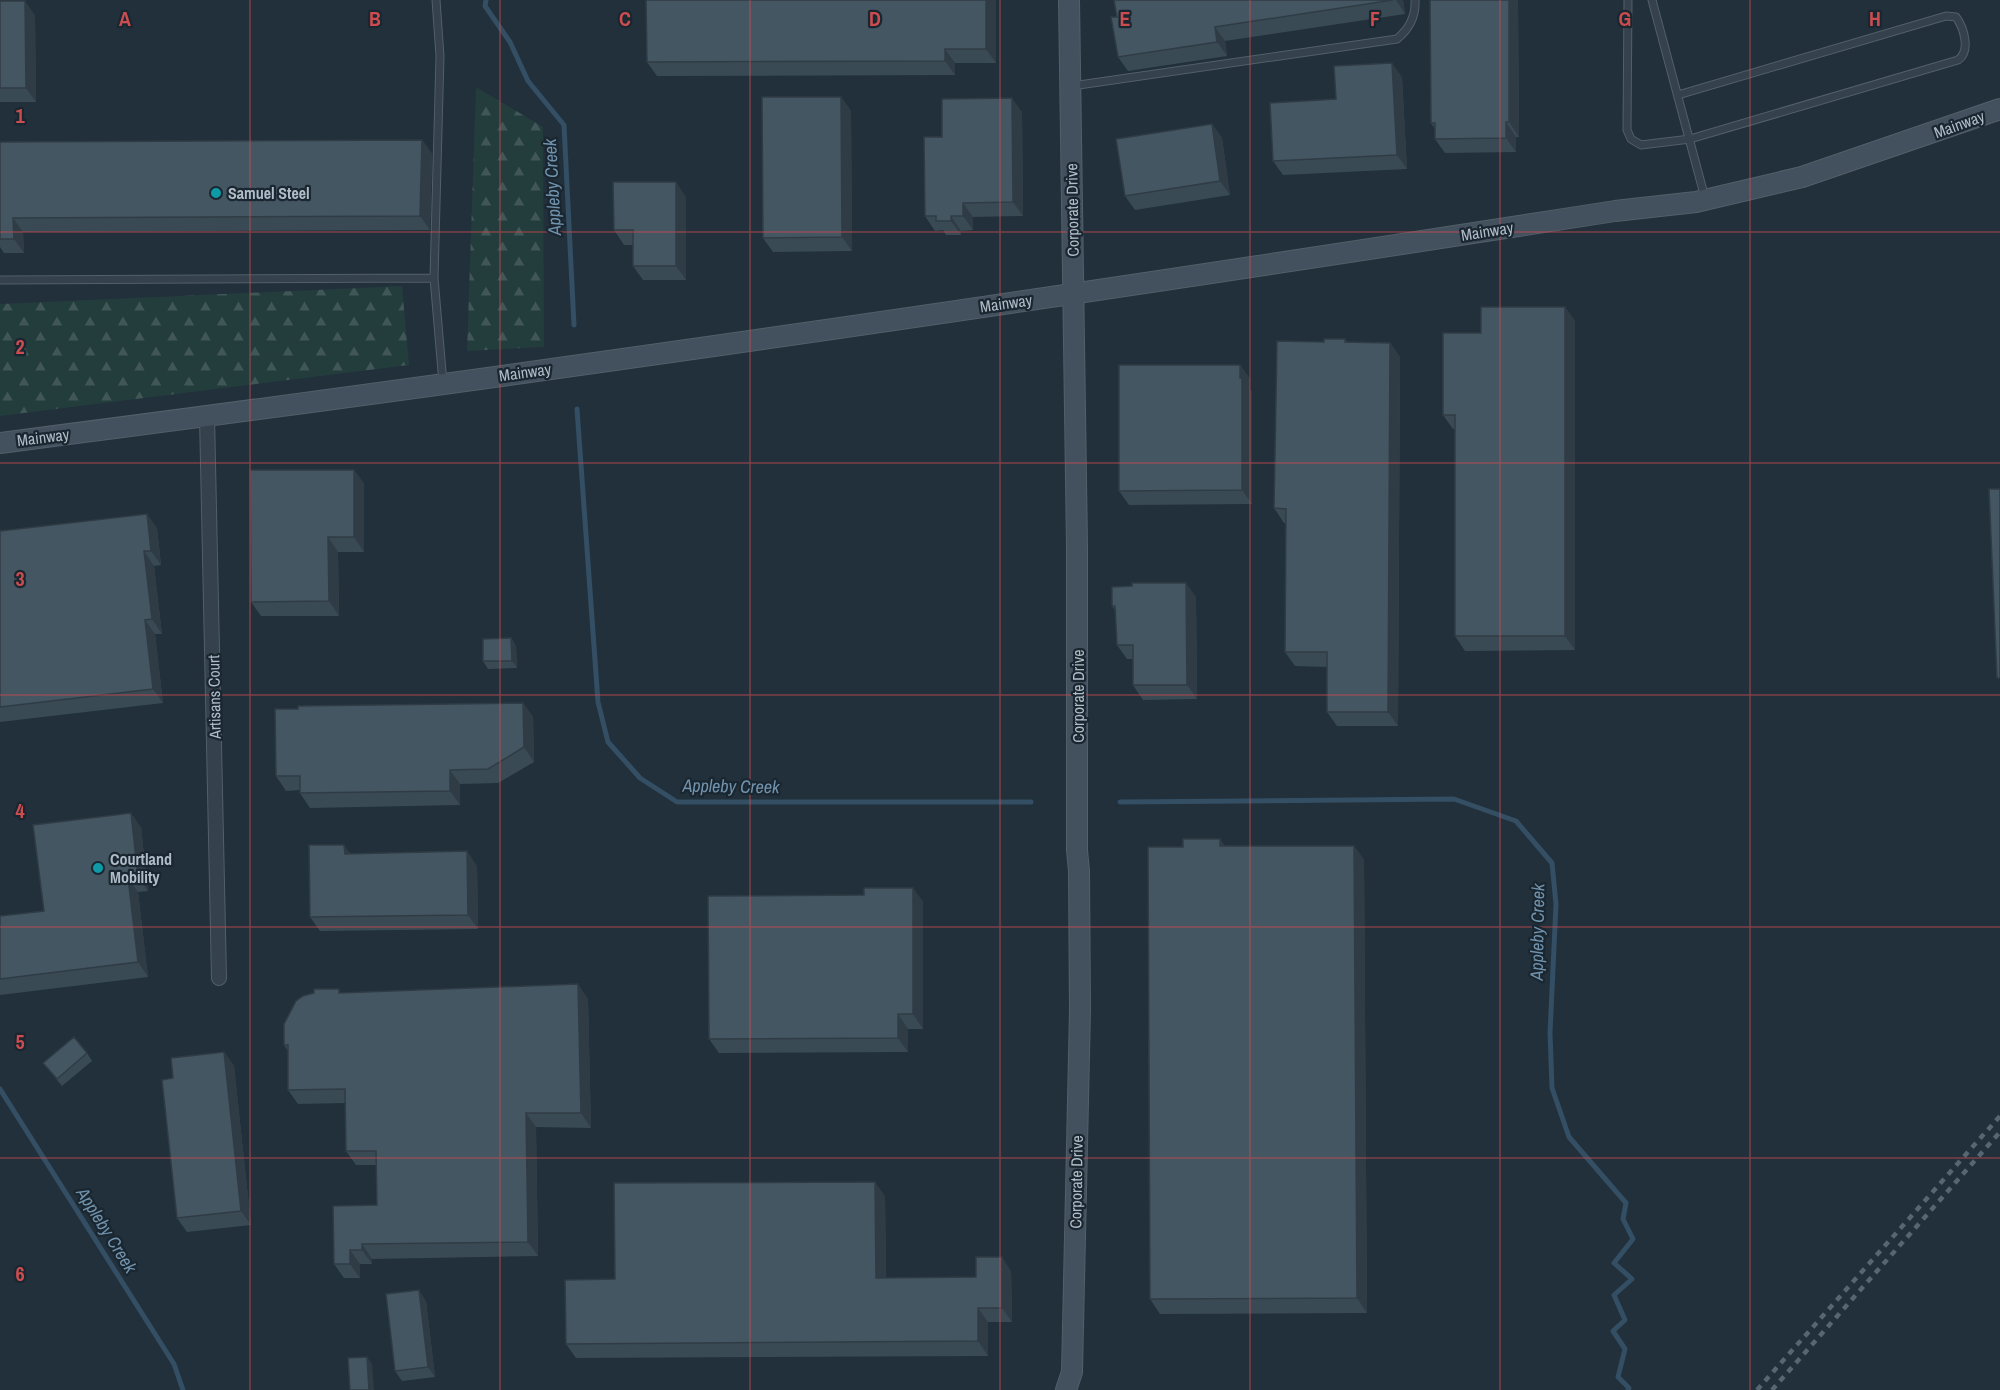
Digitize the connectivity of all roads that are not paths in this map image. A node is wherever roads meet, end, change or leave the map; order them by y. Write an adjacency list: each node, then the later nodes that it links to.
1 (436, 0): 11 (lane)
2 (1069, 0): 6 (street, Corporate Drive)
3 (1415, 0): 6 (lane)
4 (1628, 0): 9 (lane)
5 (1652, 0): 7 (lane)
6 (1070, 86): 13 (street, Corporate Drive)
7 (1678, 95): 9 (lane); 9 (lane)
8 (2000, 109): 10 (street, Mainway)
9 (1690, 139): 10 (lane)
10 (1706, 200): 13 (street, Mainway)
11 (434, 278): 12 (lane); 14 (lane)
12 (0, 280)
13 (1074, 294): 14 (street, Mainway); 18 (street, Corporate Drive)
14 (443, 383): 15 (street, Mainway)
15 (207, 416): 16 (street, Mainway); 17 (street, Artisans Court)
16 (0, 443)
17 (219, 978)
18 (1066, 1390)

